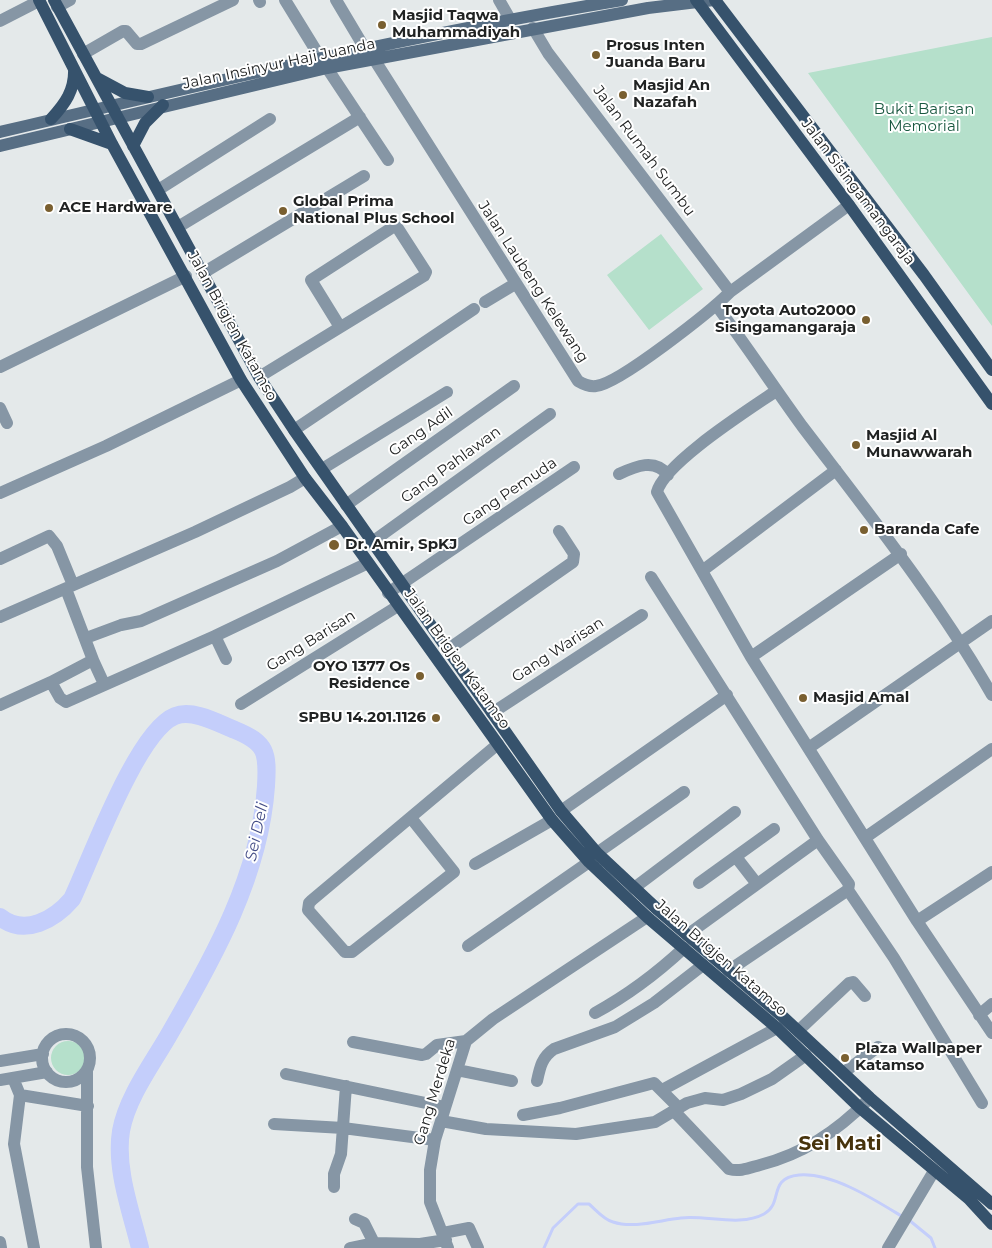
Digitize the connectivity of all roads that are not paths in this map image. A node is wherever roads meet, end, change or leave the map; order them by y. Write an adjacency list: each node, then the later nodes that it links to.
1 (39, 0): 11 (street); 18 (main road, Jalan Brigjen Katamso)
2 (70, 0): 10 (street)
3 (232, 0): 15 (street)
4 (284, 0): 16 (street)
5 (336, 0): 14 (street)
6 (499, 0): 12 (street)
7 (622, 0): 12 (main road, Jalan Insinyur Haji Juanda)
8 (714, 0): 9 (main road, Jalan Insinyur Haji Juanda); 36 (main road, Jalan Sisingamangaraja)
9 (696, 1): 13 (main road, Jalan Insinyur Haji Juanda); 37 (main road, Jalan Sisingamangaraja)
10 (55, 3): 15 (main road, Jalan Brigjen Katamso)
11 (1, 17)
12 (510, 19): 14 (main road, Jalan Insinyur Haji Juanda)
13 (533, 28): 17 (main road, Jalan Insinyur Haji Juanda); 42 (street, Jalan Rumah Sumbu)
14 (364, 47): 16 (main road, Jalan Insinyur Haji Juanda)
15 (83, 54): 20 (main road, Jalan Brigjen Katamso)
16 (320, 57): 21 (main road, Jalan Insinyur Haji Juanda)
17 (374, 59): 19 (main road, Jalan Insinyur Haji Juanda); 41 (street, Jalan Laubeng Kelewang)
18 (74, 67): 24 (main road, Jalan Brigjen Katamso); 26 (main road)
19 (327, 68): 22 (main road, Jalan Insinyur Haji Juanda); 25 (street)
20 (95, 76): 21 (main road); 23 (main road, Jalan Brigjen Katamso)
21 (148, 96): 23 (main road, Jalan Insinyur Haji Juanda)
22 (163, 105): 23 (main road, Jalan Insinyur Haji Juanda); 32 (main road)
23 (114, 111): 24 (main road, Jalan Insinyur Haji Juanda); 32 (main road, Jalan Brigjen Katamso)
24 (98, 115): 26 (main road, Jalan Insinyur Haji Juanda); 28 (main road, Jalan Insinyur Haji Juanda); 30 (main road, Jalan Brigjen Katamso)
25 (360, 117): 33 (street); 38 (street)
26 (51, 119): 29 (main road, Jalan Insinyur Haji Juanda)
27 (270, 119): 35 (street)
28 (70, 129): 30 (main road); 31 (main road, Jalan Insinyur Haji Juanda)
29 (0, 132)
30 (112, 144): 40 (main road, Jalan Brigjen Katamso)
31 (0, 146)
32 (133, 146): 35 (main road, Jalan Brigjen Katamso)
33 (388, 160)
34 (364, 176): 39 (street)
35 (158, 190): 38 (main road, Jalan Brigjen Katamso)
36 (863, 195): 37 (main road); 45 (main road, Jalan Sisingamangaraja)
37 (850, 205): 42 (street, Jalan Laubeng Kelewang); 46 (main road, Jalan Sisingamangaraja)
38 (178, 228): 39 (main road, Jalan Brigjen Katamso)
39 (203, 273): 49 (main road, Jalan Brigjen Katamso)
40 (186, 276): 47 (street); 50 (main road, Jalan Brigjen Katamso)
41 (515, 284): 43 (street, Jalan Laubeng Kelewang); 58 (street)
42 (730, 292): 43 (street, Jalan Laubeng Kelewang)
43 (716, 306): 52 (street)
44 (340, 328): 44 (street); 49 (street)
45 (976, 348): 46 (main road); 48 (main road, Jalan Sisingamangaraja)
46 (960, 360): 54 (main road, Jalan Sisingamangaraja)
47 (0, 367)
48 (992, 370)
49 (259, 377): 58 (main road, Jalan Brigjen Katamso)
50 (241, 380): 64 (main road, Jalan Brigjen Katamso); 65 (street)
51 (514, 386): 66 (street, Gang Adil)
52 (776, 391): 61 (street); 63 (street)
53 (447, 392): 60 (street)
54 (992, 404)
55 (0, 408): 57 (street)
56 (550, 414): 69 (street, Gang Pahlawan)
57 (7, 423)
58 (294, 430): 60 (main road, Jalan Brigjen Katamso)
59 (574, 467): 75 (street, Gang Pemuda)
60 (322, 469): 66 (main road, Jalan Brigjen Katamso)
61 (836, 470): 71 (street); 73 (street)
62 (619, 474): 63 (street)
63 (668, 475): 73 (street)
64 (305, 478): 67 (main road, Jalan Brigjen Katamso); 76 (street)
65 (0, 493)
66 (346, 506): 69 (main road, Jalan Brigjen Katamso)
67 (342, 526): 72 (main road, Jalan Brigjen Katamso); 83 (street)
68 (559, 531): 85 (street)
69 (372, 542): 75 (main road, Jalan Brigjen Katamso)
70 (1, 554): 76 (street)
71 (902, 554): 84 (street); 86 (street)
72 (368, 563): 77 (main road, Jalan Brigjen Katamso); 82 (street)
73 (702, 571): 86 (street)
74 (650, 577): 91 (street)
75 (402, 584): 77 (street, Gang Pemuda); 85 (main road, Jalan Brigjen Katamso)
76 (70, 587): 80 (street); 83 (street)
77 (388, 593): 78 (main road, Jalan Brigjen Katamso)
78 (398, 606): 94 (street, Gang Barisan); 96 (main road, Jalan Brigjen Katamso)
79 (642, 615): 97 (street, Gang Warisan)
80 (0, 618)
81 (992, 621): 84 (street)
82 (215, 636): 87 (street); 90 (street)
83 (86, 638): 88 (street)
84 (961, 642): 92 (street); 99 (street)
85 (447, 650): 93 (main road, Jalan Brigjen Katamso)
86 (751, 656): 99 (street)
87 (226, 659)
88 (93, 660): 89 (street); 90 (street)
89 (51, 682): 90 (street); 95 (street)
90 (104, 684)
91 (727, 695): 103 (street); 107 (street)
92 (992, 695)
93 (483, 700): 96 (main road); 97 (main road, Jalan Brigjen Katamso)
94 (241, 704)
95 (0, 705)
96 (473, 709): 98 (main road, Jalan Brigjen Katamso)
97 (492, 713): 103 (main road, Jalan Brigjen Katamso)
98 (498, 744): 103 (main road, Jalan Brigjen Katamso); 104 (street)
99 (810, 747): 106 (street)
100 (992, 748): 106 (street)
101 (684, 792): 109 (street)
102 (735, 812): 114 (street)
103 (557, 816): 109 (main road, Jalan Brigjen Katamso); 110 (street)
104 (411, 818): 104 (street)
105 (774, 829): 108 (street)
106 (866, 837): 117 (street)
107 (818, 840): 113 (street); 115 (street)
108 (736, 857): 112 (street); 113 (street)
109 (593, 858): 114 (main road, Jalan Brigjen Katamso); 116 (main road, Jalan Brigjen Katamso); 119 (street)
110 (475, 864)
111 (992, 872): 117 (street)
112 (699, 883)
113 (757, 884): 118 (street)
114 (634, 888): 118 (main road, Jalan Brigjen Katamso)
115 (848, 890): 122 (street); 149 (street)
116 (647, 916): 120 (main road, Jalan Brigjen Katamso); 130 (street, Gang Merdeka)
117 (917, 921): 126 (street)
118 (687, 935): 122 (main road, Jalan Brigjen Katamso)
119 (468, 946)
120 (684, 948): 121 (main road, Jalan Brigjen Katamso); 125 (street)
121 (704, 965): 127 (main road, Jalan Brigjen Katamso); 144 (street)
122 (728, 971): 128 (main road, Jalan Brigjen Katamso)
123 (865, 996): 128 (street)
124 (992, 1004): 126 (street)
125 (595, 1013)
126 (979, 1014): 129 (street)
127 (777, 1028): 134 (main road, Jalan Brigjen Katamso); 146 (street)
128 (798, 1031): 139 (main road, Jalan Brigjen Katamso)
129 (992, 1033)
130 (466, 1041): 131 (street); 137 (street, Gang Merdeka)
131 (353, 1042)
132 (878, 1047): 139 (street)
133 (43, 1054): 135 (street); 136 (street); 138 (street)
134 (806, 1055): 152 (main road, Jalan Brigjen Katamso); 153 (street)
135 (0, 1061)
136 (87, 1070): 138 (street); 150 (street)
137 (457, 1070): 143 (street); 151 (street, Gang Merdeka)
138 (47, 1072): 141 (street)
139 (843, 1073): 148 (main road, Jalan Brigjen Katamso)
140 (286, 1074): 145 (street)
141 (13, 1078): 142 (street); 147 (street)
142 (0, 1080)
143 (512, 1081)
144 (537, 1081)
145 (346, 1086): 151 (street); 157 (street)
146 (662, 1090): 153 (street); 154 (street)
147 (20, 1095): 150 (street); 168 (street)
148 (870, 1098): 152 (street); 161 (main road, Jalan Brigjen Katamso)
149 (982, 1103)
150 (88, 1106): 169 (street)
151 (445, 1107): 155 (street, Gang Merdeka)
152 (860, 1108): 153 (street); 159 (main road, Jalan Brigjen Katamso)
153 (676, 1109): 155 (street)
154 (523, 1115)
155 (441, 1121): 158 (street, Gang Merdeka)
156 (274, 1124): 157 (street)
157 (344, 1128): 158 (street); 160 (street)
158 (435, 1140): 164 (street, Gang Merdeka)
159 (934, 1171): 163 (main road, Jalan Brigjen Katamso); 172 (street)
160 (334, 1187)
161 (992, 1204)
162 (355, 1219): 166 (street)
163 (992, 1224)
164 (446, 1240): 166 (street); 171 (street)
165 (0, 1242): 167 (street)
166 (374, 1243): 170 (street)
167 (1, 1248)
168 (34, 1248)
169 (96, 1248)
170 (350, 1248)
171 (478, 1248)
172 (888, 1248)

